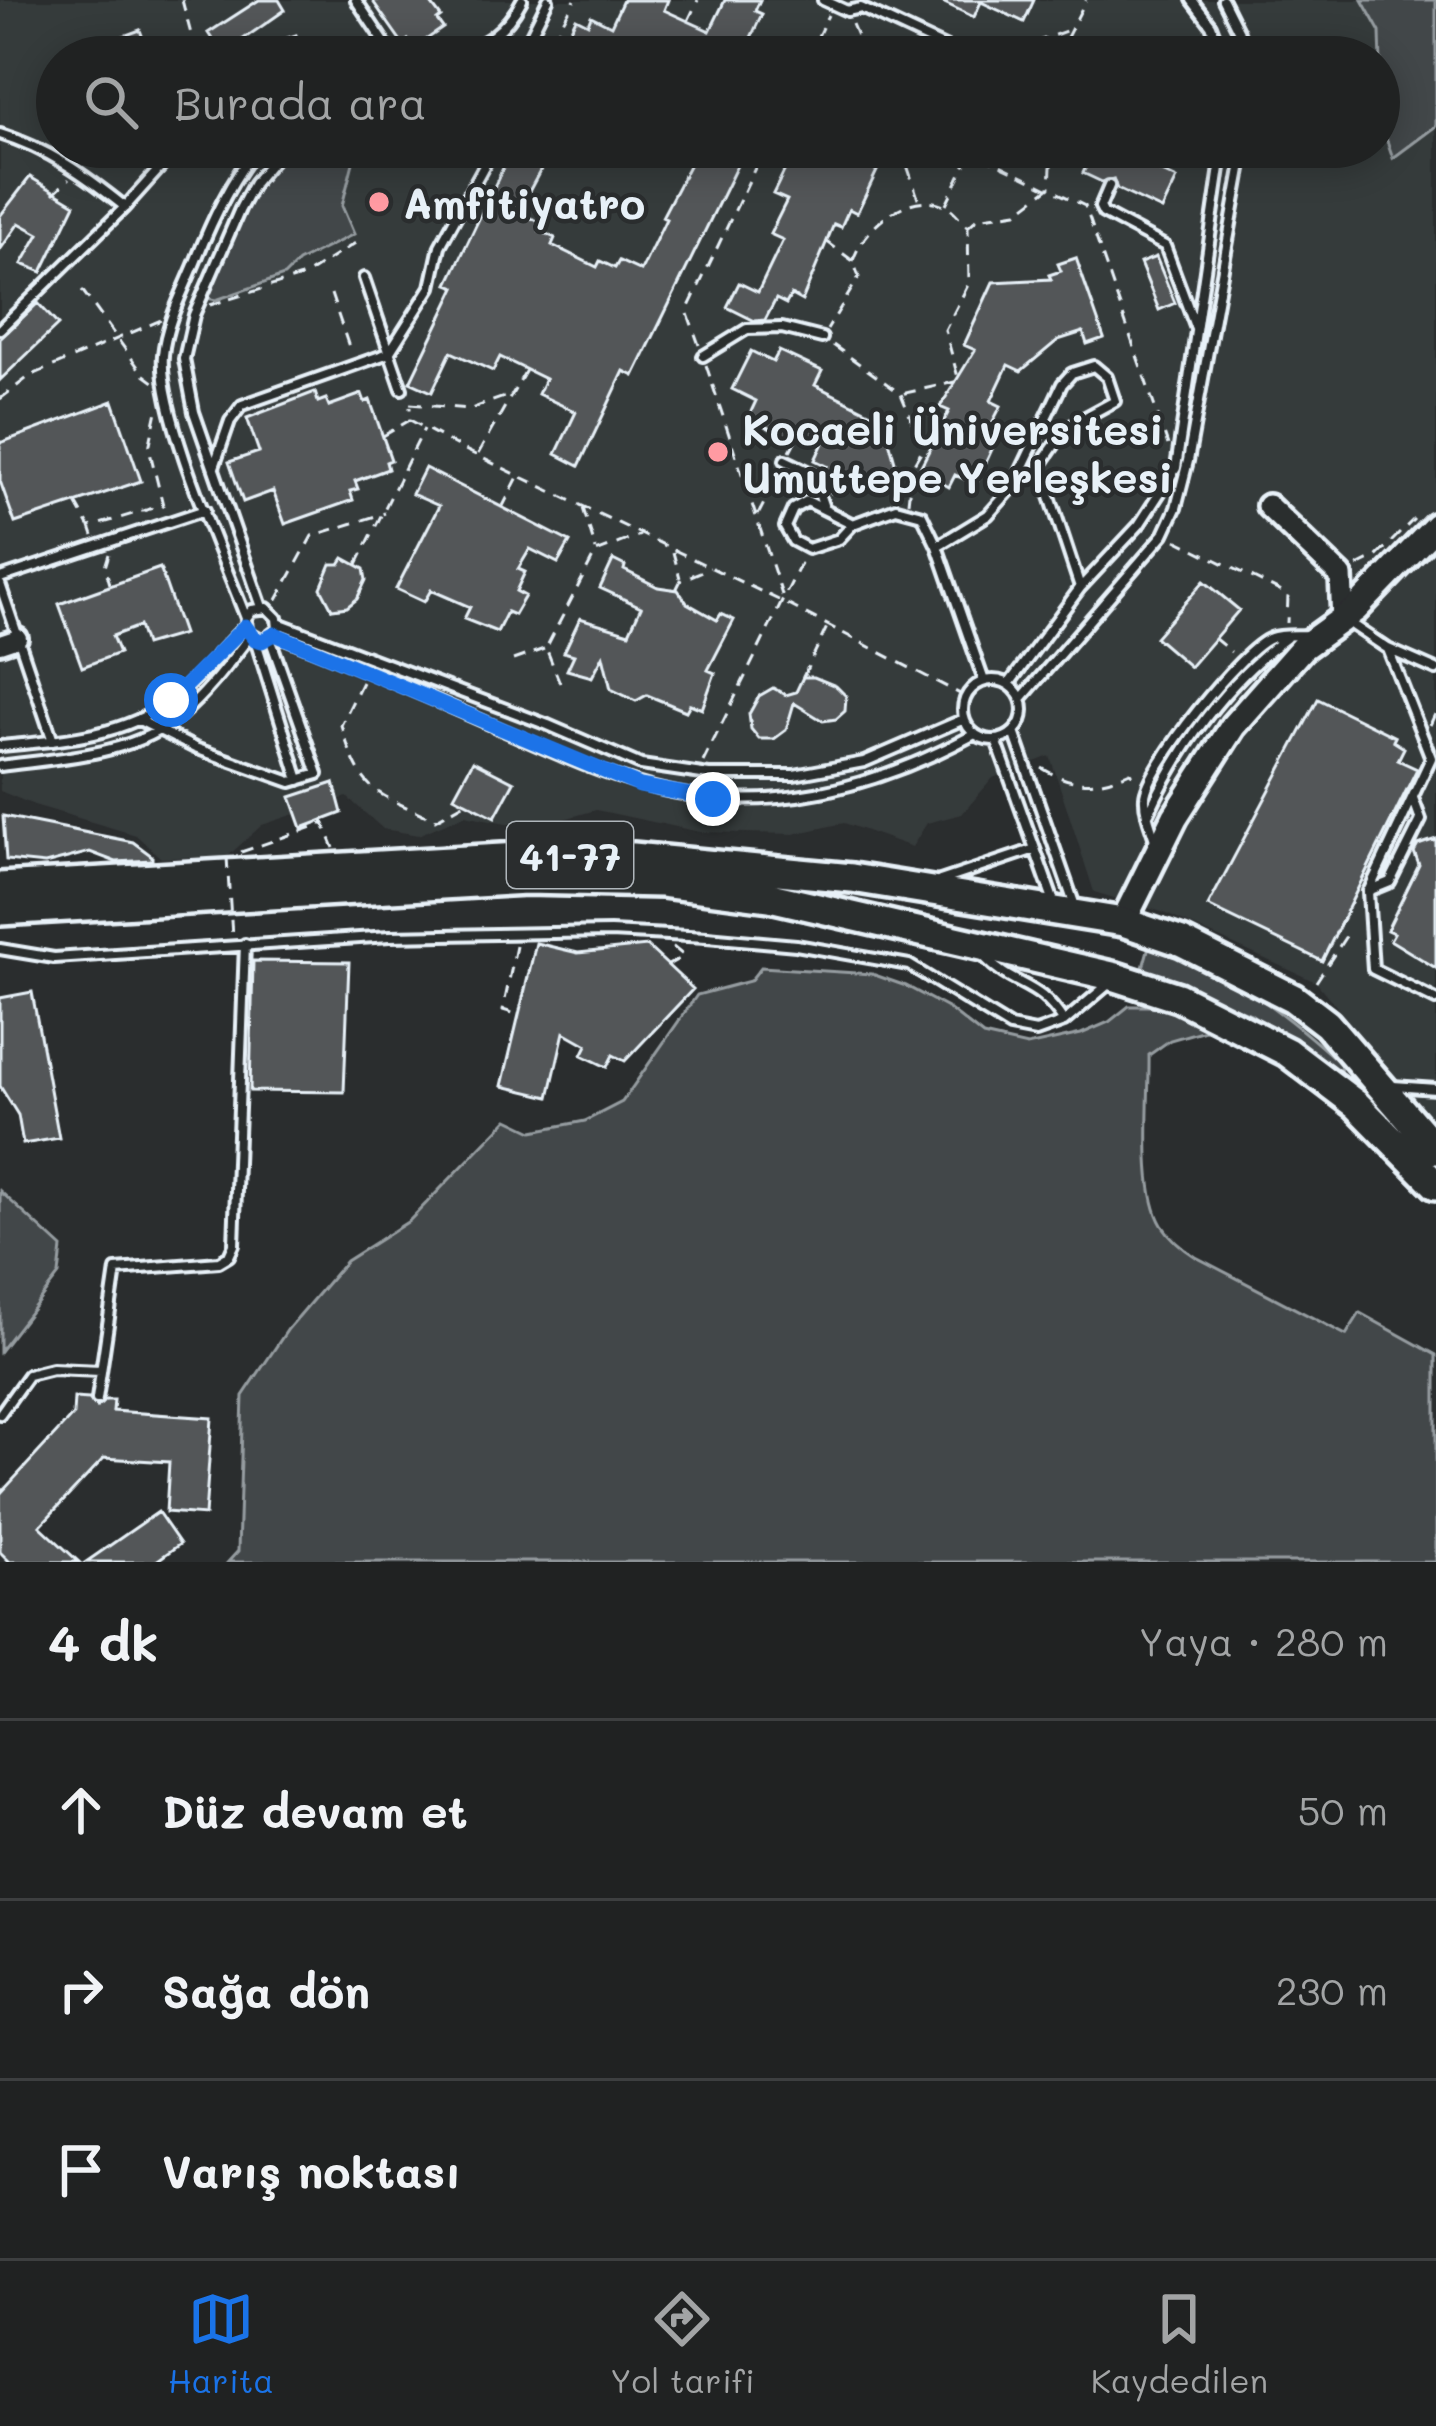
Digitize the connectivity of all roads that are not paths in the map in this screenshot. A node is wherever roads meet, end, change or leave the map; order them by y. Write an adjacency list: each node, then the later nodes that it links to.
1 (356, 0): 7 (lane)
2 (522, 0): 8 (lane)
3 (548, 0): 9 (lane)
4 (823, 0): 10 (lane)
5 (1192, 0): 11 (lane)
6 (1222, 0): 12 (lane)
7 (381, 36)
8 (494, 36)
9 (531, 36)
10 (921, 36)
11 (1215, 36)
12 (1240, 36)
13 (0, 134): 14 (lane)
14 (36, 146)
15 (77, 168): 23 (lane)
16 (160, 168): 23 (lane)
17 (243, 168): 35 (lane)
18 (266, 168): 32 (lane)
19 (483, 168): 28 (lane)
20 (1220, 168): 26 (lane)
21 (1241, 168): 53 (lane)
22 (1109, 186): 26 (lane)
23 (125, 207): 25 (lane)
24 (364, 278): 28 (lane)
25 (0, 328)
26 (1196, 330): 40 (lane)
27 (822, 338): 29 (lane)
28 (389, 353): 30 (lane); 32 (lane)
29 (703, 356)
30 (402, 389)
31 (785, 460): 33 (lane)
32 (213, 468): 41 (lane)
33 (824, 506): 37 (lane); 37 (lane)
34 (1268, 506): 42 (street)
35 (205, 510): 39 (lane); 44 (lane)
36 (1430, 519): 42 (main road)
37 (853, 524): 38 (lane)
38 (937, 546): 40 (lane); 51 (lane)
39 (0, 581): 48 (lane)
40 (1080, 588): 52 (lane)
41 (267, 609): 43 (lane); 44 (lane)
42 (1343, 619): 45 (main road); 49 (lane)
43 (278, 623): 46 (lane); 54 (lane)
44 (249, 630): 46 (lane); 55 (lane); 56 (lane); 63 (lane)
45 (1322, 634): 47 (lane); 67 (main road)
46 (272, 636): 58 (lane); 63 (lane)
47 (1287, 637): 65 (lane); 65 (lane)
48 (9, 641): 60 (lane)
49 (1388, 649): 50 (lane); 64 (lane)
50 (1436, 670)
51 (984, 681): 52 (lane); 54 (lane)
52 (1009, 684): 53 (lane)
53 (1022, 699): 57 (lane)
54 (964, 719): 58 (lane)
55 (139, 720): 56 (lane); 60 (lane)
56 (154, 731): 62 (lane); 63 (lane)
57 (1014, 732): 59 (lane); 72 (lane)
58 (975, 734): 59 (lane)
59 (996, 740): 66 (lane)
60 (53, 741): 61 (lane)
61 (0, 746)
62 (0, 766)
63 (299, 780)
64 (1413, 796): 70 (lane); 70 (lane)
65 (1148, 815): 67 (lane)
66 (1035, 849): 69 (lane); 72 (lane)
67 (1159, 853): 73 (main road)
68 (0, 886): 69 (highway, 41-77)
69 (920, 888): 72 (highway, 41-77)
70 (1368, 892): 79 (lane)
71 (0, 911): 75 (highway, 41-77)
72 (1068, 914): 73 (highway, 41-77); 77 (highway)
73 (1129, 925): 78 (highway); 83 (highway, 41-77)
74 (244, 944): 76 (lane); 80 (lane); 85 (lane)
75 (974, 947): 77 (highway, 41-77); 80 (lane)
76 (0, 949)
77 (1072, 968): 78 (highway, 41-77)
78 (1116, 977): 80 (lane); 84 (highway, 41-77)
79 (1436, 1000)
80 (1064, 1022)
81 (1393, 1085): 82 (lane)
82 (1436, 1089)
83 (1436, 1150)
84 (1436, 1185)
85 (101, 1371): 86 (lane); 87 (lane)
86 (97, 1399)
87 (0, 1414)

